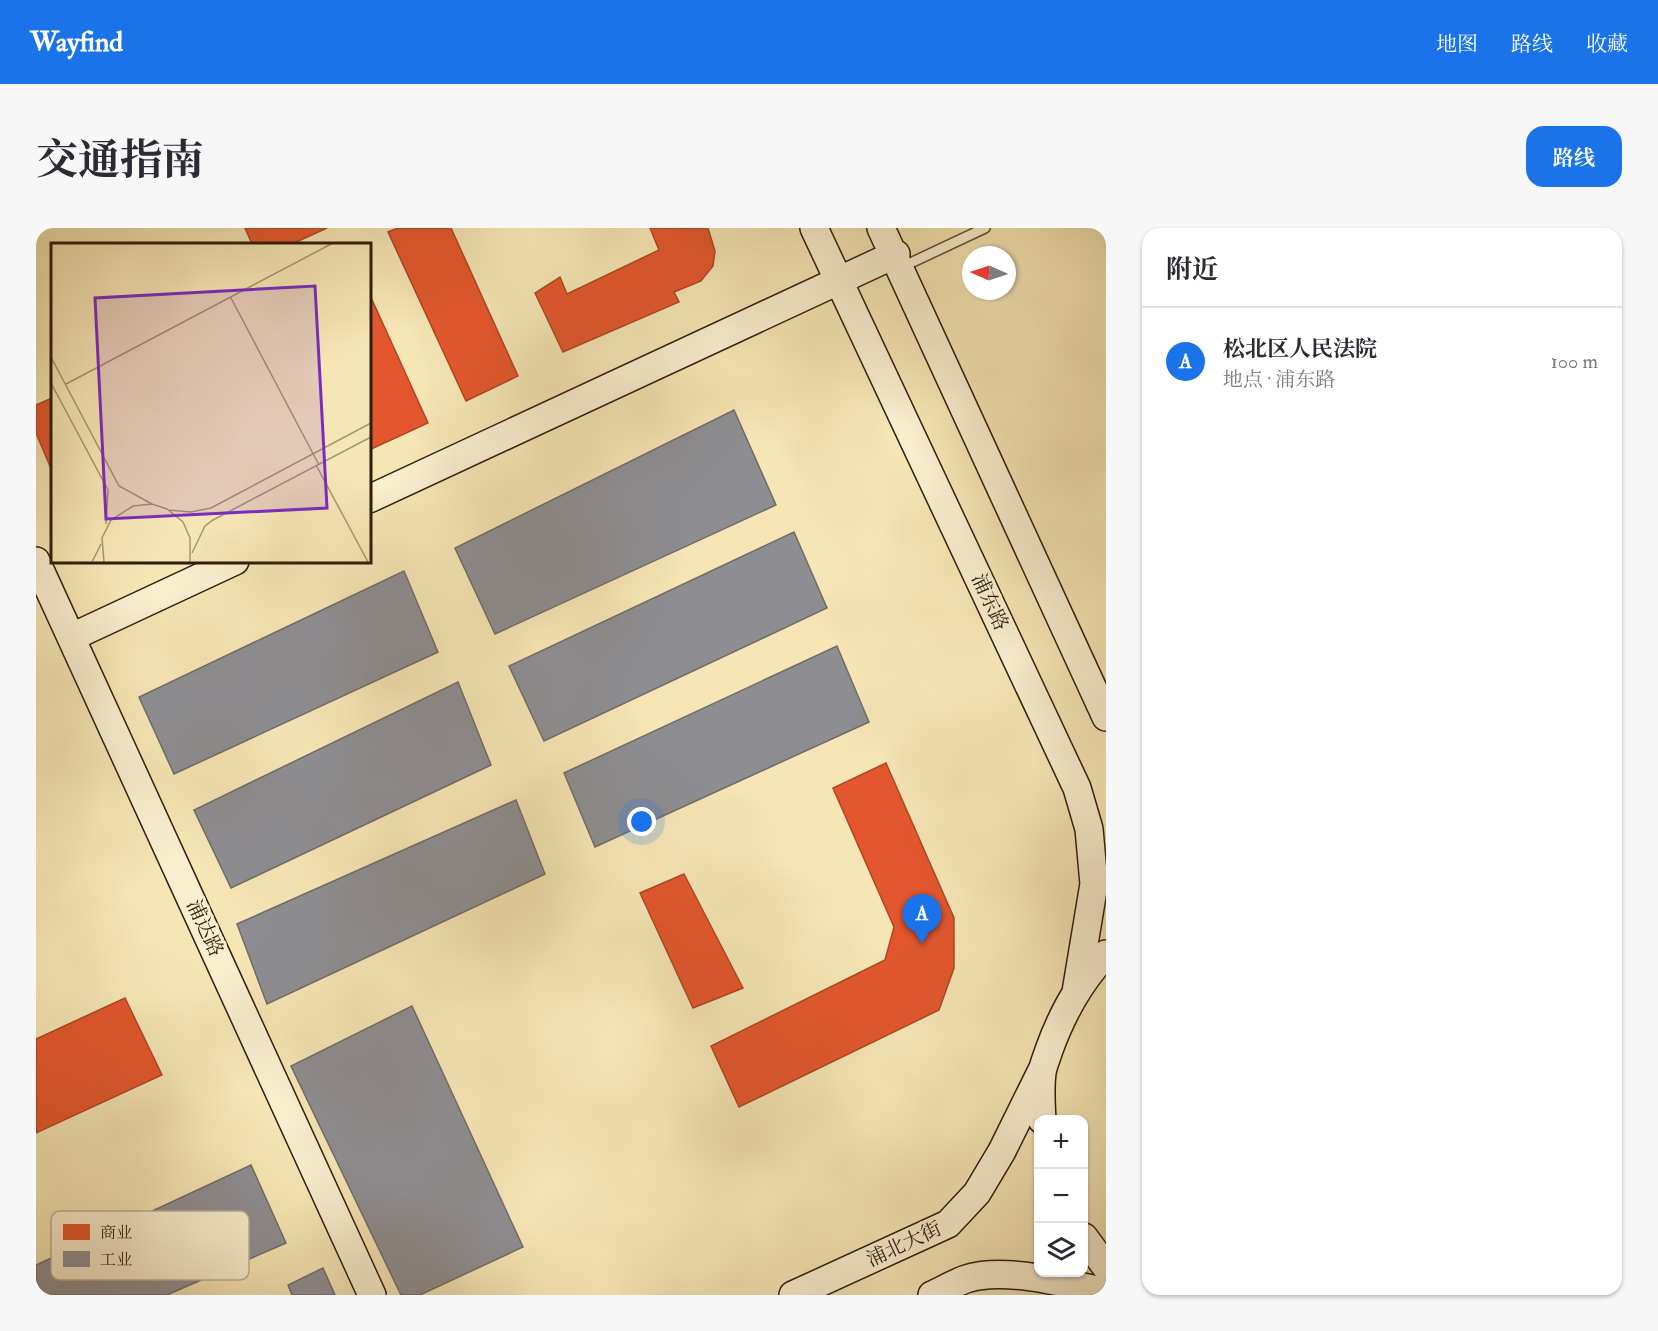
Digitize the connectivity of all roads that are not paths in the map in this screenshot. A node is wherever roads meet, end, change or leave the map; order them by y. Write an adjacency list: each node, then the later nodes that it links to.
1 (814, 228): 5 (main road, 浦东路)
2 (881, 228): 4 (main road)
3 (985, 228): 4 (lane)
4 (896, 259): 5 (main road); 10 (main road)
5 (838, 281): 6 (main road); 12 (main road, 浦东路)
6 (370, 499)
7 (36, 561): 9 (main road, 浦达路)
8 (233, 562): 9 (main road)
9 (72, 637): 18 (main road, 浦达路)
10 (1106, 717)
11 (1106, 954): 12 (main road)
12 (1076, 992): 13 (main road)
13 (1042, 1070): 14 (main road); 19 (main road, 浦北大街)
14 (1042, 1115)
15 (1088, 1244): 16 (main road)
16 (1106, 1267)
17 (1106, 1292): 20 (main road)
18 (372, 1295)
19 (793, 1295)
20 (932, 1295)

